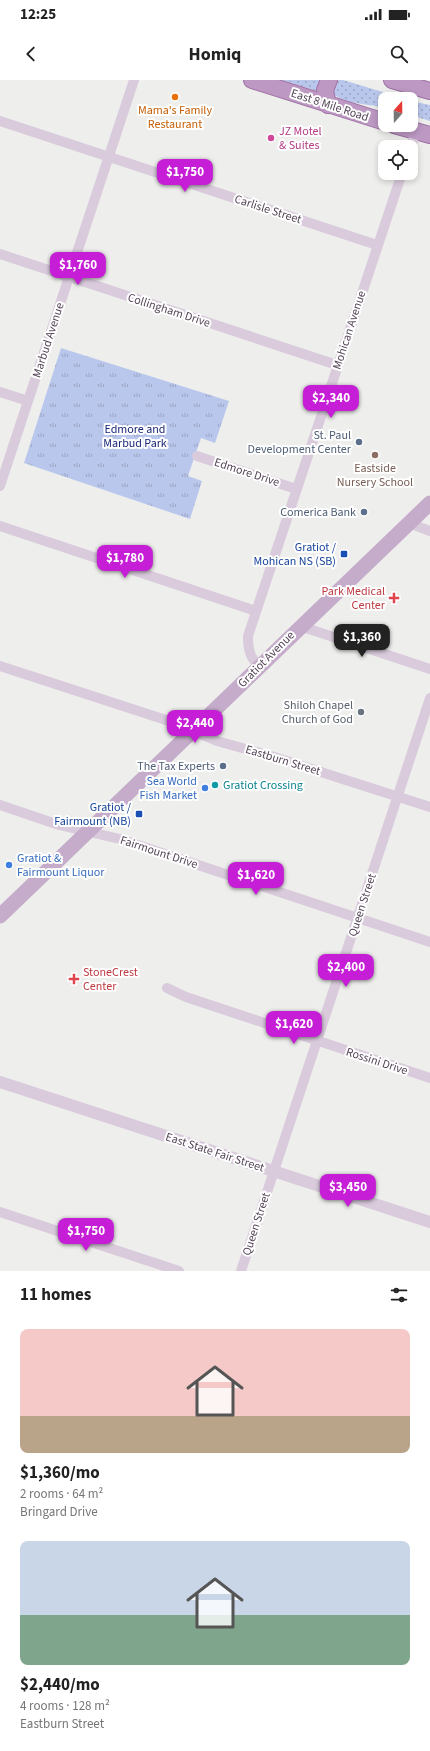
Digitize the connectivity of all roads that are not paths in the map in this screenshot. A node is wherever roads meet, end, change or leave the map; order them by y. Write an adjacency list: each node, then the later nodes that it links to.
1 (134, 80): 9 (street, Marbud Avenue)
2 (252, 80): 6 (highway, East 8 Mile Road)
3 (329, 80): 6 (highway)
4 (392, 80): 5 (highway)
5 (430, 91)
6 (328, 105): 7 (highway, East 8 Mile Road)
7 (378, 120)
8 (0, 121): 9 (street, Carlisle Street)
9 (109, 157): 11 (street, Carlisle Street); 13 (street, Marbud Avenue)
10 (400, 180): 11 (street, Mohican Avenue)
11 (377, 245): 14 (street, Mohican Avenue)
12 (0, 254): 13 (street, Collingham Drive)
13 (69, 277): 14 (street, Collingham Drive); 16 (street, Marbud Avenue)
14 (338, 365): 19 (street, Mohican Avenue)
15 (0, 392): 16 (street)
16 (28, 401): 18 (street, Marbud Avenue)
17 (197, 456): 19 (street, Edmore Drive)
18 (0, 486)
19 (296, 489): 24 (street, Mohican Avenue)
20 (430, 503): 21 (main road, Gratiot Avenue)
21 (409, 523): 23 (street); 25 (main road, Gratiot Avenue)
22 (0, 526): 24 (street)
23 (430, 531)
24 (256, 611): 27 (street, Mohican Avenue)
25 (300, 626): 27 (main road, Gratiot Avenue); 28 (street)
26 (0, 666): 30 (street, Eastburn Street)
27 (259, 667): 30 (main road, Gratiot Avenue)
28 (430, 669)
29 (430, 698): 31 (street, Queen Street)
30 (192, 731): 31 (street, Eastburn Street); 34 (main road, Gratiot Avenue)
31 (397, 797): 33 (street, Eastburn Street); 36 (street, Queen Street)
32 (0, 805): 34 (street, Fairmount Drive)
33 (430, 807)
34 (87, 832): 35 (main road, Gratiot Avenue); 36 (street, Fairmount Drive)
35 (0, 916)
36 (358, 918): 37 (street, Fairmount Drive); 39 (street, Queen Street)
37 (430, 942)
38 (167, 988): 39 (street, Rossini Drive)
39 (317, 1041): 40 (street, Rossini Drive); 42 (street, Queen Street)
40 (430, 1078)
41 (0, 1082): 42 (street, East State Fair Street)
42 (274, 1171): 44 (street, East State Fair Street); 46 (street, Queen Street)
43 (0, 1212): 45 (street)
44 (430, 1222)
45 (179, 1271)
46 (241, 1271)

